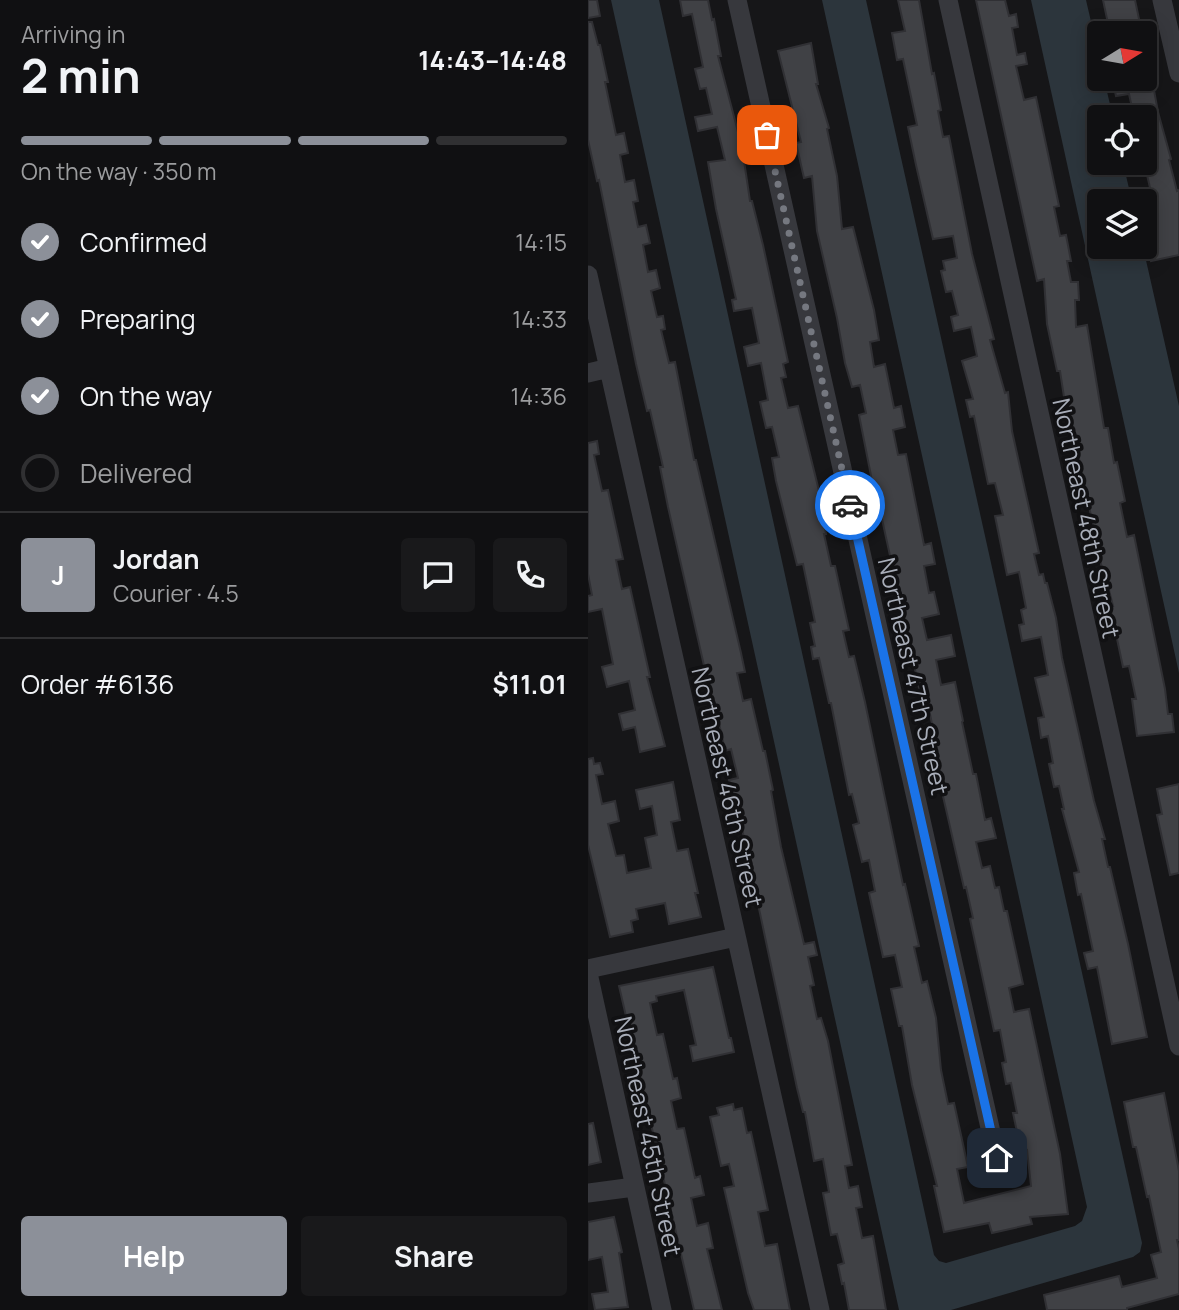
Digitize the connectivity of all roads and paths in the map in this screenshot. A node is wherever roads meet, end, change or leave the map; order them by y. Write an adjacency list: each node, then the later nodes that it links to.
1 (737, 0): 11 (street, Northeast 47th Street)
2 (948, 0): 10 (street, Northeast 48th Street)
3 (1162, 0): 4 (street)
4 (1179, 73)
5 (588, 275): 6 (street, Northeast 46th Street)
6 (609, 368): 7 (street); 8 (street, Northeast 46th Street)
7 (588, 373)
8 (736, 937): 9 (street); 15 (street, Northeast 46th Street)
9 (588, 971): 12 (street, Northeast 45th Street)
10 (1179, 1046)
11 (997, 1158)
12 (634, 1187): 13 (street); 14 (street, Northeast 45th Street)
13 (588, 1193)
14 (662, 1310)
15 (820, 1310)

